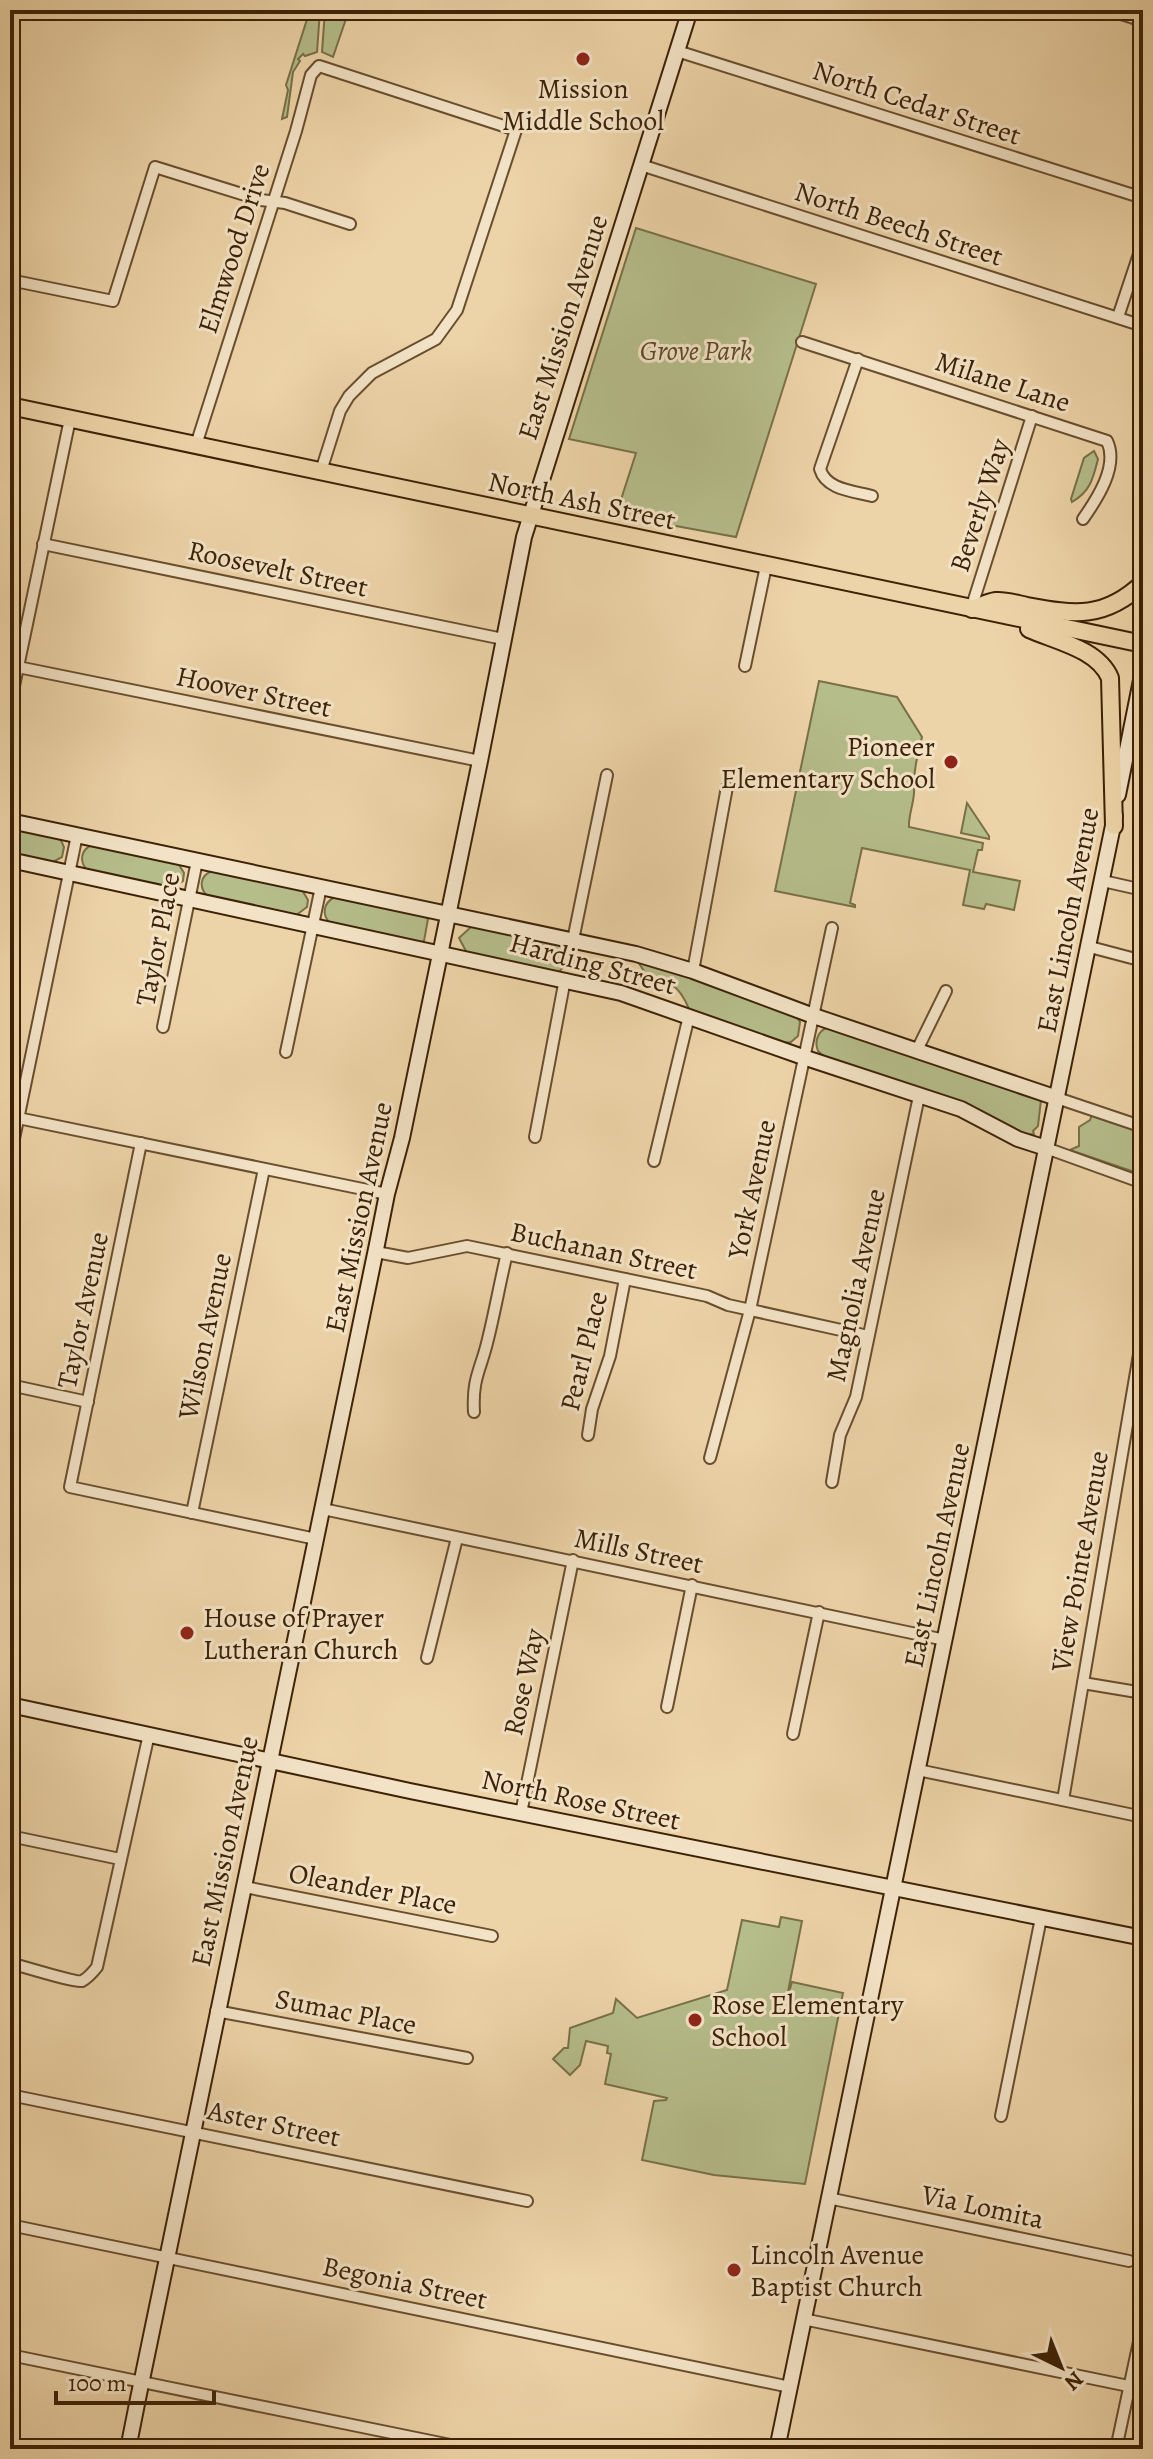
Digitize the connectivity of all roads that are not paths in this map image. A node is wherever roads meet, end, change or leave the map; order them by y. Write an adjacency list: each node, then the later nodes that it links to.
1 (690, 10): 4 (main road, East Mission Avenue)
2 (1109, 10): 3 (street)
3 (1143, 21)
4 (677, 51): 5 (main road, East Mission Avenue); 6 (street, North Cedar Street)
5 (641, 165): 11 (street, North Beech Street); 21 (main road, East Mission Avenue)
6 (1143, 198)
7 (273, 202): 8 (street); 10 (street); 18 (street, Elmwood Drive); 19 (street, Elmwood Drive)
8 (350, 224)
9 (1143, 242): 11 (street)
10 (10, 280)
11 (1118, 317): 12 (street, North Beech Street)
12 (1143, 326)
13 (802, 342): 14 (street, Milane Lane)
14 (858, 359): 16 (street, Milane Lane); 20 (street)
15 (10, 406): 17 (main road, North Ash Street)
16 (1032, 416): 22 (street, Milane Lane); 26 (street, Beverly Way)
17 (70, 419): 18 (main road, North Ash Street); 23 (street)
18 (196, 445): 19 (main road, North Ash Street)
19 (321, 471): 21 (main road, North Ash Street)
20 (872, 496)
21 (530, 516): 24 (main road, North Ash Street); 28 (main road, East Mission Avenue)
22 (1083, 519)
23 (43, 544): 28 (street, Roosevelt Street); 31 (street)
24 (766, 566): 26 (main road, North Ash Street); 30 (street)
25 (1143, 583): 26 (main road)
26 (971, 609): 27 (main road, North Ash Street)
27 (994, 614): 29 (main road, North Ash Street); 38 (main road)
28 (503, 639): 34 (main road, East Mission Avenue)
29 (1143, 644)
30 (745, 666)
31 (18, 667): 33 (street); 34 (street, Hoover Street)
32 (1143, 670): 38 (main road, East Lincoln Avenue)
33 (10, 705)
34 (480, 761): 47 (main road, East Mission Avenue)
35 (607, 775): 50 (street)
36 (727, 787): 54 (street)
37 (10, 821): 39 (main road, Harding Street)
38 (1114, 826): 43 (main road, East Lincoln Avenue)
39 (77, 835): 41 (main road, Harding Street); 42 (street)
40 (10, 860): 42 (main road, Harding Street)
41 (197, 861): 44 (main road, Harding Street); 46 (street, Taylor Place)
42 (69, 873): 46 (main road, Harding Street); 65 (street)
43 (1103, 881): 45 (street); 51 (main road, East Lincoln Avenue)
44 (321, 887): 47 (main road, Harding Street); 48 (street)
45 (1143, 890)
46 (189, 899): 48 (main road, Harding Street); 59 (street, Taylor Place)
47 (448, 915): 50 (main road, Harding Street); 52 (main road, East Mission Avenue)
48 (313, 926): 52 (main road, Harding Street); 61 (street)
49 (832, 928): 57 (street, York Avenue)
50 (573, 940): 54 (main road, Harding Street)
51 (1090, 947): 53 (street); 64 (main road, East Lincoln Avenue)
52 (440, 952): 55 (main road, Harding Street); 74 (main road, East Mission Avenue)
53 (1143, 961)
54 (693, 971): 57 (main road, Harding Street)
55 (565, 979): 58 (main road, Harding Street); 67 (street)
56 (946, 991): 60 (street)
57 (811, 1015): 60 (main road, Harding Street); 62 (street, York Avenue)
58 (689, 1016): 62 (main road, Harding Street); 71 (street)
59 (163, 1027)
60 (917, 1050): 64 (main road, Harding Street)
61 (286, 1052)
62 (803, 1057): 63 (main road, Harding Street); 78 (street, York Avenue)
63 (919, 1096): 69 (main road, Harding Street); 80 (street, Magnolia Avenue)
64 (1057, 1098): 66 (street, Harding Street); 69 (main road, East Lincoln Avenue)
65 (18, 1118): 68 (street); 70 (street)
66 (1143, 1127)
67 (535, 1137)
68 (141, 1143): 72 (street); 82 (street, Taylor Avenue)
69 (1046, 1148): 73 (street, Harding Street); 94 (main road, East Lincoln Avenue)
70 (10, 1158)
71 (654, 1161)
72 (264, 1169): 74 (street); 88 (street, Wilson Avenue)
73 (1143, 1183)
74 (387, 1194): 75 (main road, East Mission Avenue)
75 (376, 1252): 76 (street, Buchanan Street); 87 (main road, East Mission Avenue)
76 (507, 1253): 77 (street, Buchanan Street); 83 (street)
77 (625, 1279): 78 (street, Buchanan Street); 84 (street, Pearl Place)
78 (750, 1310): 80 (street, Buchanan Street); 85 (street, York Avenue)
79 (1143, 1331): 96 (street, View Pointe Avenue)
80 (868, 1336): 86 (street, Magnolia Avenue)
81 (10, 1385): 82 (street)
82 (88, 1402): 88 (street, Taylor Avenue)
83 (474, 1412)
84 (588, 1435)
85 (710, 1458)
86 (832, 1482)
87 (323, 1509): 89 (street, Mills Street); 90 (main road, East Mission Avenue)
88 (192, 1513): 90 (street)
89 (457, 1538): 91 (street, Mills Street); 95 (street)
90 (316, 1539): 102 (main road, East Mission Avenue)
91 (573, 1560): 92 (street, Mills Street); 105 (street, Rose Way)
92 (692, 1585): 93 (street, Mills Street); 99 (street)
93 (819, 1612): 94 (street, Mills Street); 101 (street)
94 (945, 1640): 103 (main road, East Lincoln Avenue)
95 (427, 1658)
96 (1083, 1683): 97 (street); 104 (street, View Pointe Avenue)
97 (1143, 1693)
98 (10, 1705): 100 (main road, North Rose Street)
99 (667, 1707)
100 (149, 1734): 102 (main road, North Rose Street); 108 (street)
101 (793, 1734)
102 (270, 1760): 105 (main road, North Rose Street); 109 (main road, East Mission Avenue)
103 (918, 1770): 104 (street); 110 (main road, East Lincoln Avenue)
104 (1063, 1800): 106 (street)
105 (521, 1813): 110 (main road, North Rose Street)
106 (1143, 1817)
107 (10, 1836): 108 (street)
108 (120, 1859): 114 (street)
109 (245, 1887): 112 (street, Oleander Place); 115 (main road, East Mission Avenue)
110 (893, 1890): 111 (main road, North Rose Street); 120 (main road, East Lincoln Avenue)
111 (1041, 1918): 113 (main road, North Rose Street); 118 (street)
112 (492, 1936)
113 (1143, 1938)
114 (10, 1963)
115 (216, 2011): 116 (street, Sumac Place); 119 (main road, East Mission Avenue)
116 (467, 2058)
117 (10, 2095): 119 (street, Aster Street)
118 (1001, 2116)
119 (193, 2131): 121 (street, Aster Street); 123 (main road, East Mission Avenue)
120 (828, 2198): 124 (street, Via Lomita); 125 (main road, East Lincoln Avenue)
121 (527, 2201)
122 (10, 2225): 123 (street, Begonia Street)
123 (166, 2256): 128 (main road, East Mission Avenue); 130 (street, Begonia Street)
124 (1129, 2261)
125 (803, 2319): 129 (street); 130 (main road, East Lincoln Avenue)
126 (1143, 2323): 129 (street)
127 (10, 2355): 128 (street)
128 (141, 2381): 132 (main road, East Mission Avenue); 133 (street)
129 (1130, 2386): 131 (street); 135 (street)
130 (790, 2387): 134 (main road, East Lincoln Avenue)
131 (1143, 2389)
132 (128, 2449)
133 (470, 2449)
134 (777, 2449)
135 (1116, 2449)

